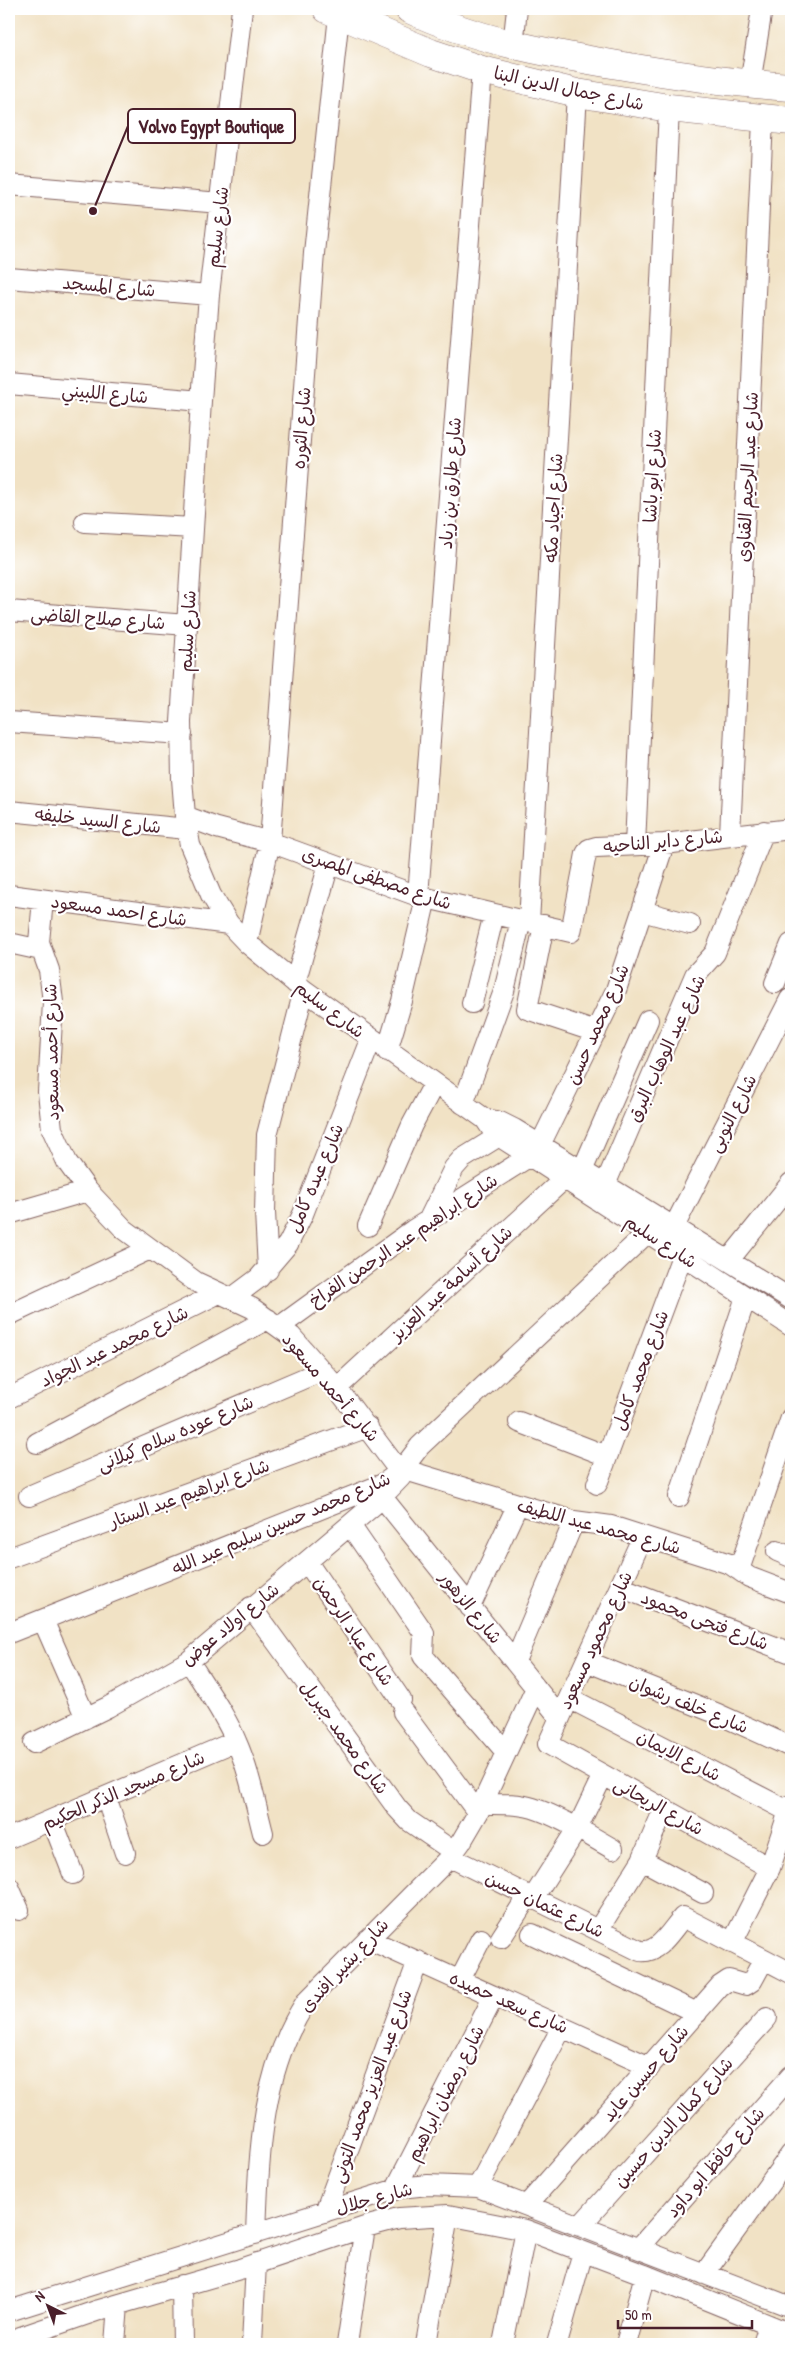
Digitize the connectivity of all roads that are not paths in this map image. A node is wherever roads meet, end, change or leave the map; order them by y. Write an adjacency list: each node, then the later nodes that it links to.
1 (242, 9): 15 (street, شارع سليم)
2 (409, 9): 6 (main road, شارع جمال الدين البنا)
3 (517, 9): 6 (street)
4 (762, 9): 8 (street)
5 (333, 12): 7 (main road, شارع جمال الدين البنا); 31 (street, شارع الثوره)
6 (513, 45): 8 (main road, شارع جمال الدين البنا)
7 (482, 70): 10 (main road, شارع جمال الدين البنا); 36 (street, شارع طارق بن زياد)
8 (750, 84): 9 (main road, شارع جمال الدين البنا)
9 (791, 87)
10 (577, 93): 11 (main road, شارع جمال الدين البنا); 40 (street, شارع اجياد مكه)
11 (669, 108): 12 (main road, شارع جمال الدين البنا); 33 (street, شارع ابو باشا)
12 (763, 120): 13 (main road, شارع جمال الدين البنا); 30 (street, شارع عبد الرحيم القناوى)
13 (791, 121)
14 (9, 185): 15 (street)
15 (220, 203): 17 (street, شارع سليم)
16 (9, 278): 17 (street, شارع المسجد)
17 (209, 295): 19 (street, شارع سليم)
18 (9, 384): 19 (street, شارع اللبيني)
19 (200, 401): 21 (street, شارع سليم)
20 (85, 522): 21 (street)
21 (193, 528): 23 (street, شارع سليم)
22 (9, 611): 23 (street, شارع صلاح القاضى)
23 (187, 625): 25 (street, شارع سليم)
24 (9, 722): 25 (street)
25 (182, 734): 27 (street, شارع سليم)
26 (9, 811): 27 (street, شارع السيد خليفه)
27 (186, 822): 31 (street, شارع مصطفى المصرى); 41 (street, شارع سليم)
28 (791, 829): 29 (street, شارع داير الناحيه)
29 (764, 831): 30 (street, شارع داير الناحيه); 62 (street, شارع عبد الوهاب البرق)
30 (730, 835): 32 (street, شارع داير الناحيه)
31 (270, 842): 34 (street, شارع مصطفى المصرى); 45 (street, شارع الثوره)
32 (664, 844): 33 (street, شارع داير الناحيه); 38 (street, شارع محمد حسن)
33 (635, 845): 43 (street, شارع داير الناحيه)
34 (330, 864): 36 (street, شارع مصطفى المصرى); 49 (street)
35 (9, 895): 37 (street, شارع احمد مسعود)
36 (422, 897): 39 (street, شارع مصطفى المصرى); 54 (street, شارع طارق بن زياد)
37 (43, 900): 41 (street, شارع احمد مسعود); 47 (street, شارع أحمد مسعود)
38 (642, 911): 42 (street); 53 (street, شارع محمد حسن)
39 (494, 914): 40 (street, شارع مصطفى المصرى); 50 (street)
40 (531, 923): 43 (street, شارع مصطفى المصرى); 53 (street); 56 (street)
41 (229, 924): 45 (street, شارع سليم)
42 (690, 924)
43 (571, 932)
44 (9, 943): 47 (street)
45 (247, 944): 49 (street, شارع سليم)
46 (791, 944): 48 (street)
47 (41, 950): 63 (street, شارع أحمد مسعود)
48 (775, 983)
49 (300, 987): 54 (street, شارع سليم); 72 (street)
50 (472, 1003)
51 (789, 1006): 67 (street, شارع النوبى)
52 (648, 1020): 60 (street)
53 (596, 1032): 59 (street, شارع محمد حسن)
54 (379, 1045): 55 (street, شارع سليم); 72 (street, شارع عبده كامل)
55 (434, 1084): 56 (street, شارع سليم); 66 (street)
56 (463, 1104): 57 (street, شارع سليم)
57 (485, 1119): 58 (street, شارع سليم); 59 (street, شارع سليم)
58 (499, 1136): 59 (street, شارع سليم); 65 (street)
59 (535, 1150): 60 (street, شارع سليم); 65 (street, شارع ابراهيم عبد الرحمن الفراخ)
60 (573, 1175): 62 (street, شارع سليم); 68 (street, شارع سليم); 80 (street, شارع أسامة عبد العزيز)
61 (791, 1183): 71 (street)
62 (605, 1185): 67 (street, شارع سليم)
63 (88, 1191): 64 (street); 69 (street, شارع أحمد مسعود)
64 (9, 1214)
65 (428, 1221): 77 (street, شارع ابراهيم عبد الرحمن الفراخ)
66 (368, 1226)
67 (674, 1227): 71 (street, شارع سليم)
68 (647, 1233): 70 (street, شارع سليم); 87 (street, شارع محمد حسين سليم عبد الله)
69 (150, 1249): 73 (street, شارع أحمد مسعود); 76 (street)
70 (682, 1256): 74 (street, شارع سليم); 86 (street, شارع محمد كامل)
71 (729, 1260): 75 (street, شارع سليم)
72 (268, 1270): 73 (street, شارع عبده كامل)
73 (225, 1296): 77 (street, شارع أحمد مسعود); 81 (street, شارع محمد عبد الجواد)
74 (746, 1297): 78 (street, شارع سليم); 91 (street)
75 (791, 1299)
76 (9, 1315)
77 (274, 1323): 79 (street, شارع أحمد مسعود); 85 (street)
78 (791, 1326)
79 (321, 1371): 80 (street, شارع أحمد مسعود); 89 (street, شارع عوده سلام كيلانى)
80 (337, 1388): 84 (street, شارع أحمد مسعود)
81 (9, 1398)
82 (791, 1418): 98 (street)
83 (519, 1422): 86 (street)
84 (368, 1427): 87 (street, شارع أحمد مسعود); 96 (street, شارع ابراهيم عبد الستار)
85 (36, 1443)
86 (607, 1456): 88 (street, شارع محمد كامل)
87 (401, 1470): 90 (street, شارع اولاد عوض); 92 (street, شارع محمد عبد اللطيف); 103 (street, شارع محمد حسين سليم عبد الله)
88 (597, 1484)
89 (29, 1496)
90 (382, 1497): 94 (street, شارع اولاد عوض); 102 (street, شارع الزهور)
91 (679, 1497)
92 (518, 1504): 93 (street, شارع محمد عبد اللطيف); 102 (street)
93 (574, 1521): 95 (street, شارع محمد عبد اللطيف); 108 (street)
94 (350, 1525): 97 (street, شارع اولاد عوض); 117 (street)
95 (643, 1536): 98 (street, شارع محمد عبد اللطيف); 99 (street, شارع محمود مسعود)
96 (9, 1558)
97 (307, 1562): 101 (street, شارع اولاد عوض); 121 (street, شارع عباد الرحمن)
98 (739, 1570): 100 (street, شارع محمد عبد اللطيف)
99 (620, 1587): 105 (street, شارع فتحى محمود); 107 (street, شارع محمود مسعود)
100 (791, 1593)
101 (251, 1607): 106 (street, شارع اولاد عوض); 129 (street, شارع محمد جبريل)
102 (470, 1607): 108 (street, شارع الزهور)
103 (43, 1620): 104 (street, شارع محمد حسين سليم عبد الله); 111 (street)
104 (9, 1633)
105 (791, 1653)
106 (189, 1661): 111 (street, شارع اولاد عوض); 113 (street)
107 (586, 1661): 110 (street, شارع محمود مسعود); 116 (street, شارع خلف رشوان)
108 (515, 1662): 109 (street, شارع الزهور)
109 (536, 1688): 112 (street, شارع الزهور); 117 (street, شارع بشير افندى)
110 (569, 1698): 112 (street, شارع محمود مسعود); 120 (street, شارع الايمان)
111 (86, 1718): 114 (street, شارع اولاد عوض)
112 (560, 1718): 115 (street, شارع محمود مسعود)
113 (236, 1741): 119 (street, شارع مسجد الذكر الحكيم); 125 (street)
114 (34, 1743)
115 (548, 1744): 118 (street, شارع الريحانى)
116 (791, 1747)
117 (506, 1752): 121 (street, شارع بشير افندى)
118 (603, 1775): 122 (street, شارع الريحانى); 124 (street)
119 (106, 1797): 123 (street, شارع مسجد الذكر الحكيم); 128 (street)
120 (790, 1808): 131 (street)
121 (480, 1809): 124 (street); 129 (street, شارع بشير افندى)
122 (664, 1809): 130 (street); 131 (street, شارع الريحانى)
123 (52, 1820): 126 (street, شارع مسجد الذكر الحكيم); 132 (street)
124 (577, 1829): 127 (street); 135 (street)
125 (263, 1833)
126 (9, 1838)
127 (613, 1849)
128 (126, 1852)
129 (452, 1854): 135 (street, شارع عثمان حسن); 140 (street, شارع بشير افندى)
130 (642, 1860): 134 (street); 137 (street)
131 (770, 1868): 142 (street)
132 (73, 1874)
133 (9, 1887): 136 (street)
134 (703, 1893)
135 (530, 1897): 137 (street, شارع عثمان حسن); 139 (street)
136 (19, 1910)
137 (598, 1930): 142 (street, شارع عثمان حسن)
138 (532, 1934): 148 (street)
139 (502, 1938)
140 (368, 1939): 144 (street, شارع سعد حميده); 162 (street, شارع بشير افندى)
141 (481, 1939): 146 (street)
142 (732, 1943): 143 (street)
143 (764, 1959): 145 (street); 148 (street, شارع حسين عايد)
144 (418, 1961): 146 (street, شارع سعد حميده); 157 (street, شارع عبد العزيز محمد التونى)
145 (791, 1973)
146 (460, 1980): 147 (street, شارع سعد حميده)
147 (494, 1996): 150 (street, شارع سعد حميده); 155 (street, شارع رمضان ابراهيم)
148 (697, 2013): 151 (street, شارع حسين عايد)
149 (767, 2018): 159 (street, شارع كمال الدين حسين)
150 (562, 2026): 151 (street, شارع سعد حميده); 154 (street)
151 (650, 2067): 156 (street, شارع حسين عايد)
152 (791, 2076): 163 (street, شارع حافظ ابو داود)
153 (791, 2154): 166 (street)
154 (478, 2186): 155 (street, شارع جلال); 156 (street, شارع جلال)
155 (395, 2190): 157 (street, شارع جلال)
156 (527, 2205): 159 (street, شارع جلال)
157 (325, 2212): 162 (street, شارع جلال)
158 (448, 2215): 160 (street, شارع جلال); 161 (street, شارع جلال); 179 (street)
159 (580, 2226): 163 (street, شارع جلال)
160 (366, 2227): 165 (street, شارع جلال); 178 (street)
161 (526, 2230): 164 (street, شارع جلال); 180 (street)
162 (256, 2234): 171 (street, شارع جلال)
163 (639, 2248): 166 (street, شارع جلال)
164 (583, 2252): 167 (street, شارع جلال); 181 (street)
165 (256, 2263): 168 (street, شارع جلال); 177 (street)
166 (704, 2274): 170 (street, شارع جلال)
167 (645, 2275): 172 (street, شارع جلال); 182 (street)
168 (182, 2285): 169 (street, شارع جلال); 176 (street)
169 (118, 2305): 174 (street, شارع جلال); 175 (street)
170 (791, 2307)
171 (12, 2310): 174 (street)
172 (769, 2325): 173 (street, شارع جلال); 183 (street)
173 (791, 2334)
174 (19, 2341)
175 (115, 2344)
176 (183, 2344)
177 (252, 2344)
178 (348, 2344)
179 (426, 2344)
180 (504, 2344)
181 (557, 2344)
182 (626, 2344)
183 (763, 2344)

